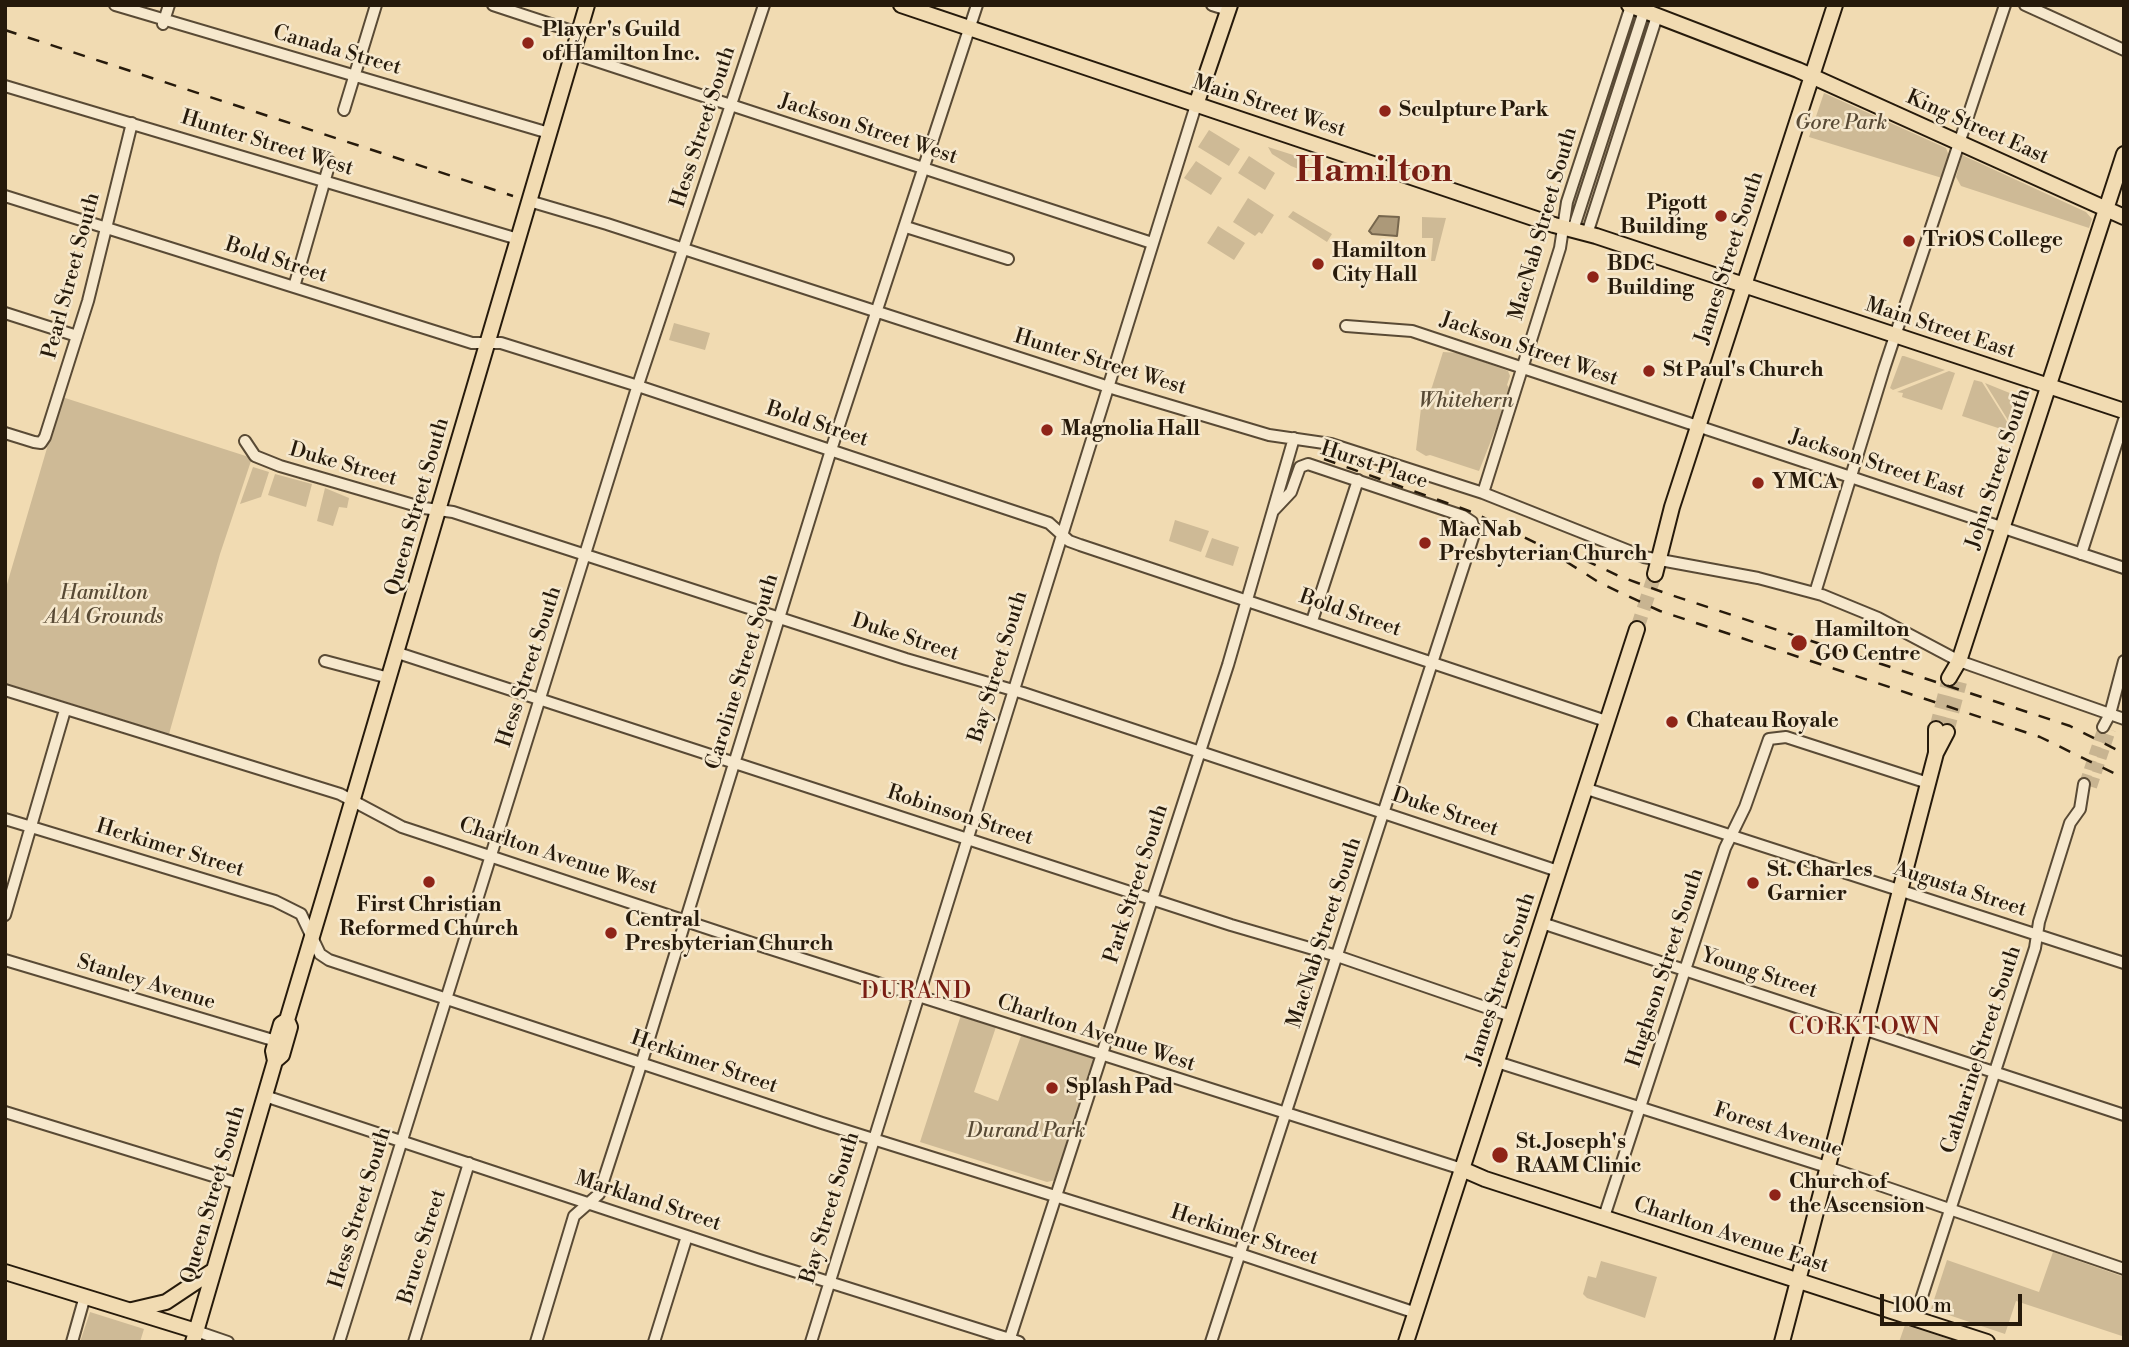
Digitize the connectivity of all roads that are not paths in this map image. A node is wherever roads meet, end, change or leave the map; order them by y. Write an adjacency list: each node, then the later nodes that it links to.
1 (115, 5): 15 (street, Canada Street)
2 (169, 5): 15 (street)
3 (376, 5): 20 (street)
4 (493, 5): 17 (street)
5 (587, 5): 17 (main road, Queen Street South)
6 (764, 5): 24 (street, Hess Street South)
7 (901, 5): 16 (main road, Main Street West)
8 (978, 5): 16 (street, Caroline Street South)
9 (1212, 5): 13 (street)
10 (1835, 5): 21 (main road, James Street South)
11 (2005, 5): 28 (street)
12 (2025, 5): 18 (street)
13 (1229, 8): 23 (main road, Bay Street South)
14 (1640, 9): 21 (main road, King Street East); 39 (street, MacNab Street South); 39 (street, MacNab Street South)
15 (164, 22): 20 (street, Canada Street)
16 (970, 29): 23 (main road, Main Street West); 31 (street, Caroline Street South)
17 (578, 33): 19 (main road, Queen Street South)
18 (2124, 50)
19 (572, 53): 24 (street, Jackson Street West); 27 (main road, Queen Street South)
20 (354, 76): 25 (street); 27 (street, Canada Street)
21 (1812, 76): 28 (main road, King Street East); 44 (main road, James Street South)
22 (5, 86): 26 (street, Hunter Street West)
23 (1196, 105): 39 (main road, Main Street West); 41 (street, Bay Street South)
24 (730, 106): 31 (street, Jackson Street West); 42 (street, Hess Street South)
25 (344, 110)
26 (132, 123): 32 (street, Hunter Street West); 37 (street, Pearl Street South)
27 (549, 132): 34 (main road, Queen Street South)
28 (1961, 144): 35 (main road, King Street East); 50 (street)
29 (2124, 154): 35 (main road, John Street South)
30 (330, 162): 32 (street)
31 (924, 168): 38 (street, Caroline Street South); 41 (street, Jackson Street West)
32 (325, 181): 40 (street, Hunter Street West); 45 (street)
33 (5, 196): 37 (street, Bold Street)
34 (529, 201): 40 (main road, Queen Street South); 42 (street, Hunter Street West)
35 (2106, 209): 36 (main road, King Street East); 55 (main road, John Street South)
36 (2124, 218)
37 (106, 226): 45 (street, Bold Street); 49 (street, Pearl Street South)
38 (906, 227): 43 (street); 46 (street, Caroline Street South)
39 (1575, 231): 44 (main road, Main Street West); 52 (street, MacNab Street South)
40 (518, 239): 51 (main road, Queen Street South)
41 (1152, 243): 54 (street, Bay Street South)
42 (684, 249): 46 (street, Hunter Street West); 53 (street, Hess Street South)
43 (1008, 259)
44 (1744, 285): 50 (main road, Main Street East); 58 (main road, James Street South)
45 (294, 287): 51 (street, Bold Street)
46 (876, 312): 54 (street, Hunter Street West); 62 (street, Caroline Street South)
47 (5, 313): 49 (street)
48 (1346, 326): 52 (street, Jackson Street West)
49 (77, 336): 59 (street, Pearl Street South)
50 (1897, 337): 55 (main road, Main Street East); 63 (street)
51 (488, 342): 53 (street, Bold Street); 66 (main road, Queen Street South)
52 (1521, 369): 58 (street, Jackson Street West); 65 (street, MacNab Street South)
53 (638, 386): 62 (street, Bold Street); 72 (street, Hess Street South)
54 (1107, 387): 60 (street, Hunter Street West); 69 (street, Bay Street South)
55 (2048, 387): 56 (main road, Main Street East); 68 (main road, John Street South)
56 (2124, 411)
57 (2124, 420): 71 (street)
58 (1698, 426): 63 (street, Jackson Street East); 73 (main road, James Street South)
59 (5, 433)
60 (1294, 438): 65 (street, Hunter Street West); 67 (street, Park Street South)
61 (245, 441): 66 (street, Duke Street)
62 (831, 450): 69 (street, Bold Street); 77 (street, Caroline Street South)
63 (1851, 476): 68 (street, Jackson Street East); 75 (street)
64 (1359, 480): 67 (street, Hurst Place); 70 (street, Hurst Place); 78 (street)
65 (1483, 493): 73 (street, Hunter Street West)
66 (439, 510): 72 (street, Duke Street); 80 (main road, Queen Street South)
67 (1273, 510): 76 (street, Park Street South)
68 (2003, 526): 71 (street, Jackson Street East); 82 (main road, John Street South)
69 (1062, 534): 76 (street, Bold Street); 88 (street, Bay Street South)
70 (1474, 535): 84 (street, MacNab Street South)
71 (2081, 554): 74 (street, Jackson Street East)
72 (586, 555): 77 (street, Duke Street); 89 (street, Hess Street South)
73 (1656, 567): 75 (street, Hunter Street West)
74 (2124, 568)
75 (1815, 593): 82 (street, Hunter Street West)
76 (1248, 600): 78 (street, Bold Street); 96 (street, Park Street South)
77 (780, 618): 88 (street, Duke Street); 97 (street, Caroline Street South)
78 (1312, 621): 84 (street, Bold Street)
79 (1637, 629): 93 (main road, James Street South)
80 (398, 653): 85 (main road, Queen Street South); 89 (street, Robinson Street)
81 (325, 661): 85 (street)
82 (1959, 661): 86 (main road, John Street South); 91 (street, Hunter Street West)
83 (2124, 661): 91 (street)
84 (1432, 663): 93 (street, Bold Street); 102 (street, MacNab Street South)
85 (389, 678): 101 (main road, Queen Street South)
86 (1954, 680)
87 (5, 690): 90 (street, Charlton Avenue West)
88 (1013, 691): 96 (street, Duke Street); 106 (street, Bay Street South)
89 (540, 699): 97 (street, Robinson Street); 107 (street, Hess Street South)
90 (65, 710): 101 (street, Charlton Avenue West); 104 (street)
91 (2110, 714): 92 (street, Hunter Street West); 94 (street)
92 (2124, 719)
93 (1606, 721): 99 (main road, James Street South)
94 (2107, 728)
95 (1941, 731): 98 (main road)
96 (1199, 751): 102 (street, Duke Street); 110 (street, Park Street South)
97 (734, 763): 106 (street, Robinson Street); 112 (street, Caroline Street South)
98 (1928, 783): 105 (street, Hughson Street South); 109 (main road)
99 (1584, 788): 105 (street, Augusta Street); 108 (main road, James Street South)
100 (2087, 789): 114 (street, Catharine Street South)
101 (353, 802): 107 (street, Charlton Avenue West); 115 (main road, Queen Street South)
102 (1384, 812): 108 (street, Duke Street); 116 (street, MacNab Street South)
103 (5, 819): 104 (street, Herkimer Street)
104 (30, 827): 111 (street); 115 (street, Herkimer Street)
105 (1732, 837): 109 (street, Augusta Street); 119 (street, Hughson Street South)
106 (968, 839): 110 (street, Robinson Street); 120 (street, Bay Street South)
107 (492, 854): 112 (street, Charlton Avenue West); 121 (street, Hess Street South)
108 (1559, 872): 113 (main road, James Street South)
109 (1900, 891): 114 (street, Augusta Street); 124 (main road)
110 (1152, 899): 116 (street, Robinson Street); 126 (street, Park Street South)
111 (5, 915)
112 (685, 921): 120 (street, Charlton Avenue West); 128 (street, Caroline Street South)
113 (1542, 923): 119 (street, Young Street); 122 (main road, James Street South)
114 (2037, 935): 118 (street, Augusta Street); 130 (street, Catharine Street South)
115 (312, 936): 121 (street, Herkimer Street); 123 (main road, Queen Street South)
116 (1337, 956): 122 (street, Robinson Street); 134 (street, MacNab Street South)
117 (5, 960): 125 (street, Stanley Avenue)
118 (2124, 963)
119 (1685, 971): 124 (street, Young Street); 132 (street, Hughson Street South)
120 (919, 995): 126 (street, Charlton Avenue West); 136 (street, Bay Street South)
121 (446, 999): 128 (street, Herkimer Street); 137 (street, Hess Street South)
122 (1511, 1016): 129 (main road, James Street South)
123 (287, 1020): 125 (main road, Queen Street South); 127 (main road, Queen Street South)
124 (1864, 1028): 130 (street, Young Street); 139 (main road)
125 (276, 1041): 127 (main road, Queen Street South)
126 (1102, 1055): 134 (street, Charlton Avenue West); 142 (street, Park Street South)
127 (275, 1061): 131 (main road, Queen Street South)
128 (642, 1062): 136 (street, Herkimer Street); 143 (street, Caroline Street South)
129 (1497, 1062): 132 (street, Forest Avenue); 140 (main road, James Street South)
130 (1996, 1072): 135 (street, Young Street); 144 (street, Catharine Street South)
131 (265, 1096): 137 (street, Markland Street); 141 (main road, Queen Street South)
132 (1641, 1106): 139 (street, Forest Avenue); 145 (street, Hughson Street South)
133 (5, 1112): 141 (street)
134 (1287, 1112): 140 (street, Charlton Avenue West); 147 (street, MacNab Street South)
135 (2124, 1115)
136 (875, 1139): 142 (street, Herkimer Street); 152 (street, Bay Street South)
137 (402, 1140): 138 (street, Markland Street); 161 (street, Hess Street South)
138 (469, 1163): 143 (street, Markland Street); 162 (street, Bruce Street)
139 (1828, 1167): 144 (street, Forest Avenue); 151 (main road)
140 (1462, 1169): 145 (main road, Charlton Avenue East); 155 (main road, James Street South)
141 (239, 1184): 149 (main road, Queen Street South)
142 (1055, 1196): 147 (street, Herkimer Street); 158 (street, Park Street South)
143 (586, 1202): 146 (street, Markland Street); 163 (street, Caroline Street South)
144 (1951, 1209): 148 (street, Forest Avenue); 156 (street, Catharine Street South)
145 (1604, 1217): 151 (main road, Charlton Avenue East)
146 (687, 1236): 152 (street, Markland Street); 164 (street)
147 (1240, 1254): 155 (street, Herkimer Street); 166 (street, MacNab Street South)
148 (2124, 1269)
149 (214, 1270): 154 (main road); 157 (main road, Queen Street South)
150 (5, 1272): 153 (main road)
151 (1798, 1280): 156 (main road, Charlton Avenue East); 168 (main road)
152 (830, 1282): 158 (street, Markland Street); 165 (street, Bay Street South)
153 (85, 1296): 154 (main road); 159 (street)
154 (128, 1311): 157 (main road)
155 (1416, 1313): 167 (main road, James Street South)
156 (1915, 1318): 169 (main road, Charlton Avenue East)
157 (194, 1337): 160 (street)
158 (1014, 1340)
159 (72, 1342)
160 (228, 1342)
161 (339, 1342)
162 (414, 1342)
163 (536, 1342)
164 (654, 1342)
165 (811, 1342)
166 (1211, 1342)
167 (1406, 1342)
168 (1782, 1342)
169 (1987, 1342)

